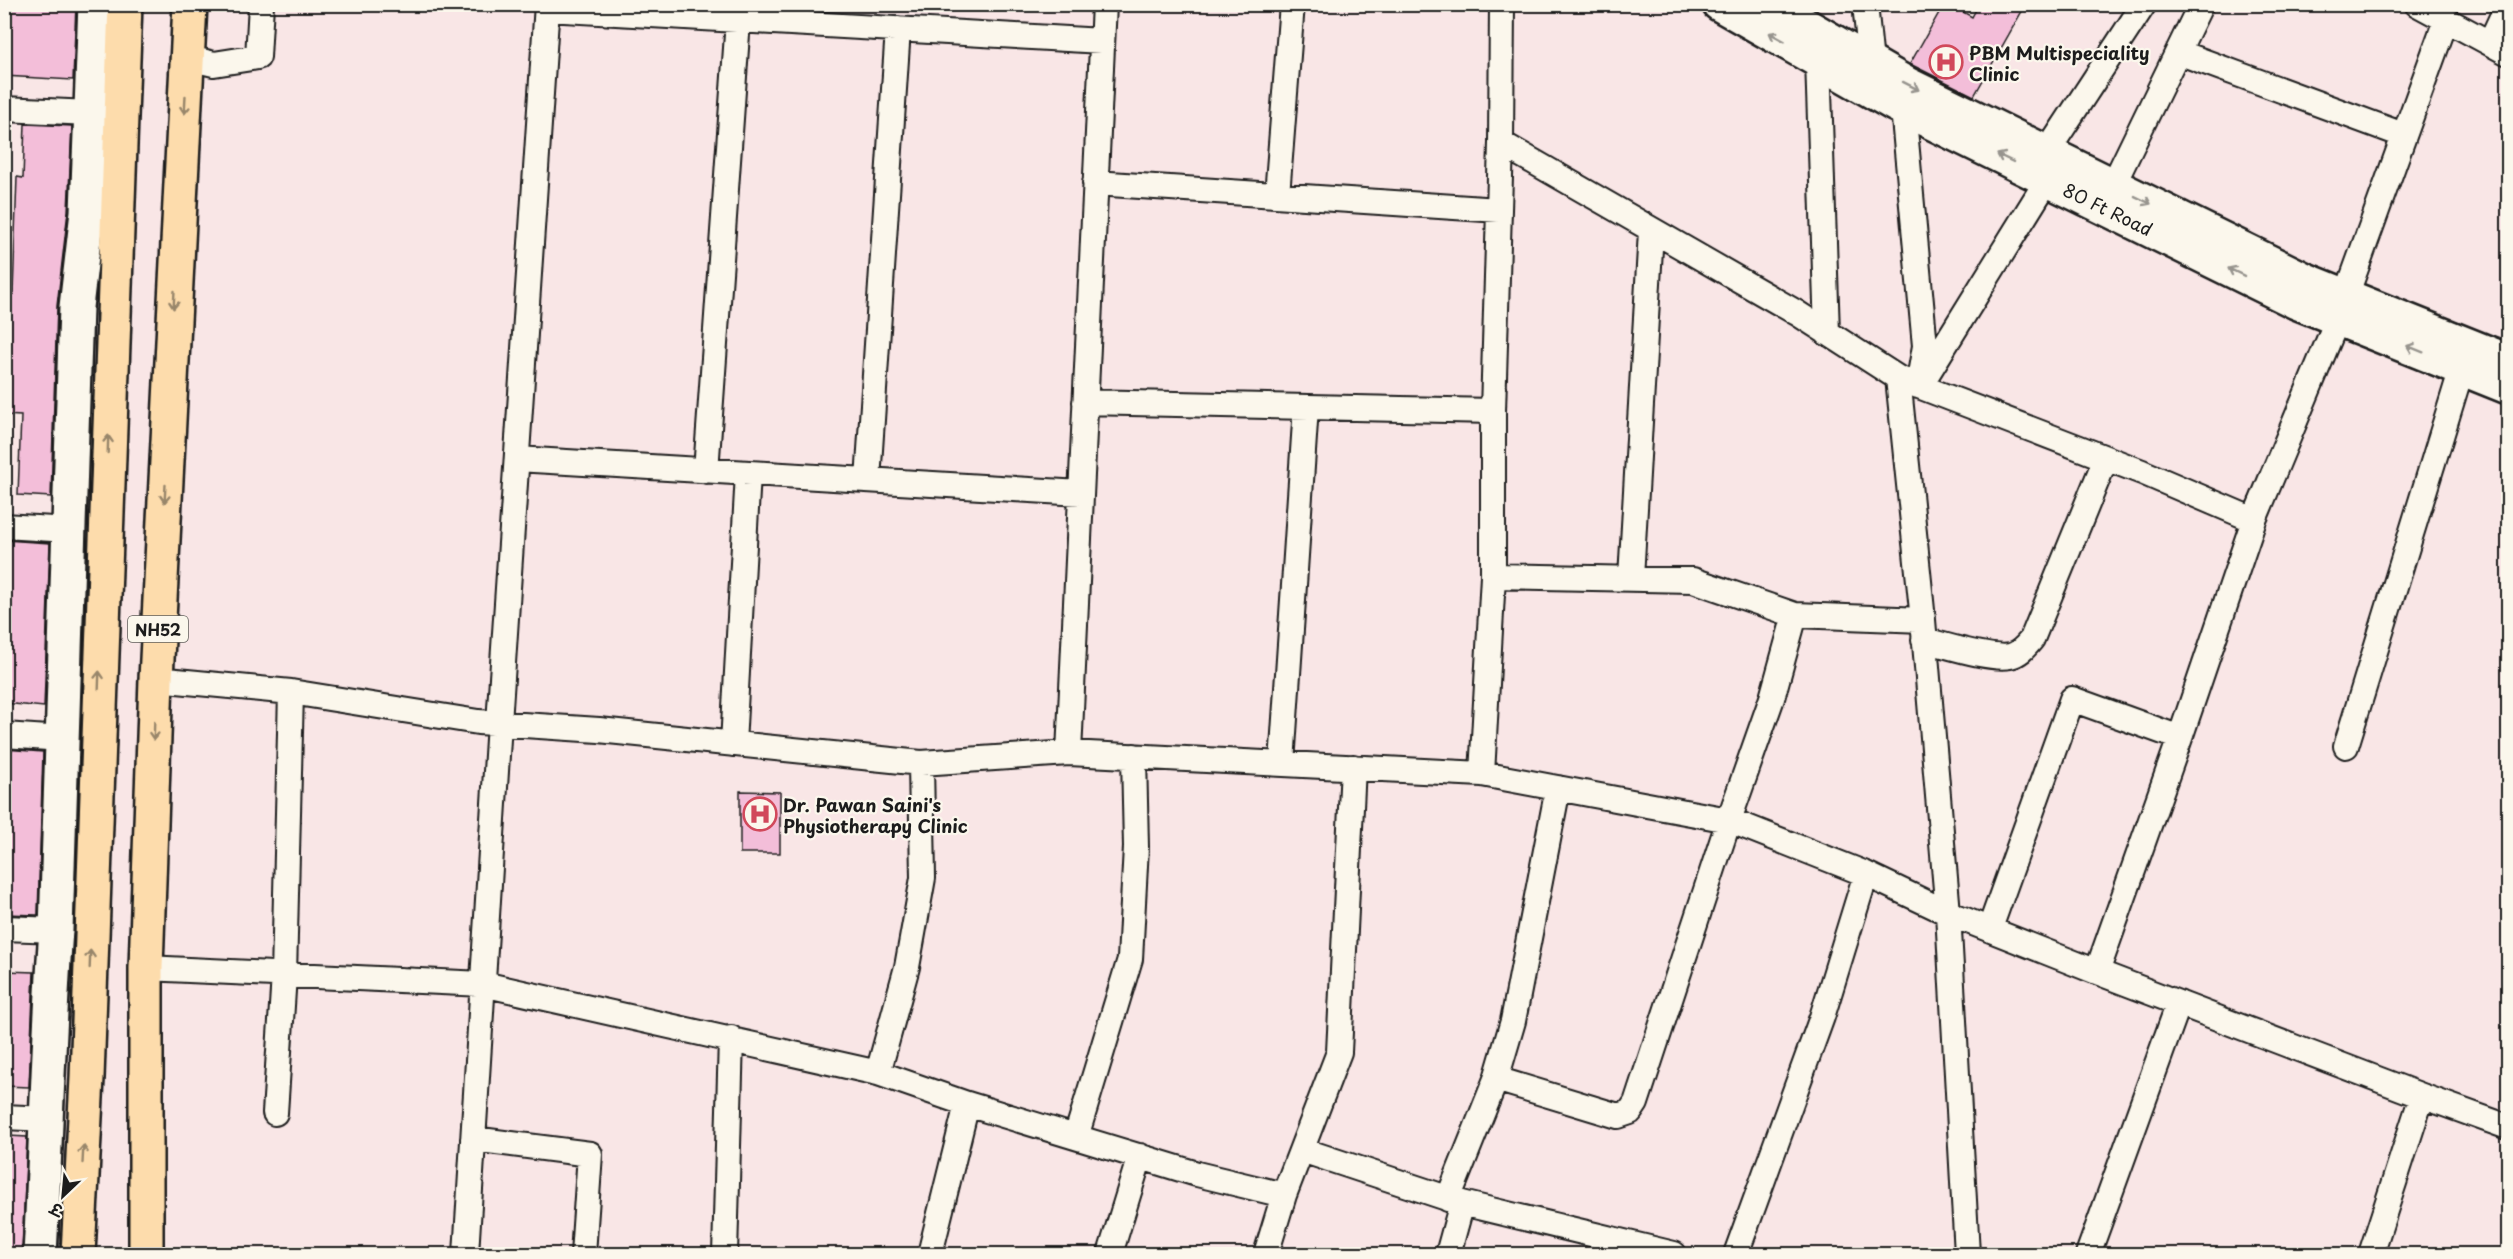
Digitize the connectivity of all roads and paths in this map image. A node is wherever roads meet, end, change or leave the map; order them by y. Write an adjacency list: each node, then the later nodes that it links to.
1 (94, 4): 27 (main road)
2 (125, 4): 101 (highway, NH52, one-way to 2)
3 (190, 4): 58 (highway, NH52, one-way to 58)
4 (261, 4): 22 (street)
5 (1104, 4): 19 (street)
6 (1292, 4): 33 (street)
7 (1502, 4): 29 (street)
8 (1719, 4): 23 (main road, 80 Ft Road, one-way to 8)
9 (1769, 4): 24 (main road, 80 Ft Road)
10 (1866, 4): 24 (street)
11 (2201, 4): 21 (street)
12 (2417, 4): 17 (street)
13 (2508, 4): 20 (street)
14 (2139, 6): 30 (street)
15 (547, 7): 16 (street); 46 (street)
16 (738, 20): 18 (street); 47 (street)
17 (2446, 20): 20 (street); 28 (street)
18 (898, 29): 19 (street); 49 (street)
19 (1102, 41): 31 (street)
20 (2499, 48)
21 (2178, 52): 28 (street); 32 (street)
22 (196, 60)
23 (1818, 60): 25 (main road, 80 Ft Road); 37 (street)
24 (1870, 63): 30 (main road, 80 Ft Road, one-way to 30)
25 (1904, 108): 30 (main road, 80 Ft Road, one-way to 25); 40 (street)
26 (4, 109): 27 (street)
27 (90, 112): 53 (main road)
28 (2403, 135): 36 (street)
29 (1501, 143): 34 (street); 35 (street)
30 (2048, 166): 32 (main road, 80 Ft Road); 36 (main road, 80 Ft Road, one-way to 30); 40 (street)
31 (1095, 183): 33 (street); 42 (street)
32 (2114, 185): 36 (main road, 80 Ft Road, one-way to 36)
33 (1277, 195): 34 (street)
34 (1499, 210): 44 (street)
35 (1651, 231): 37 (street); 55 (street)
36 (2341, 307): 38 (main road, 80 Ft Road); 39 (main road, 80 Ft Road, one-way to 36); 51 (street)
37 (1827, 333): 40 (street)
38 (2508, 361)
39 (2462, 368): 41 (main road, 80 Ft Road); 65 (street)
40 (1912, 383): 45 (street); 57 (street)
41 (2508, 387)
42 (1085, 402): 43 (street); 50 (street)
43 (1306, 406): 44 (street); 69 (street)
44 (1493, 411): 54 (street)
45 (2106, 458): 51 (street); 57 (street)
46 (517, 459): 47 (street); 60 (street)
47 (706, 471): 48 (street)
48 (748, 473): 49 (street); 64 (street)
49 (868, 480): 50 (street)
50 (1081, 493): 66 (street)
51 (2254, 520): 62 (street)
52 (4, 526): 53 (street)
53 (69, 530): 63 (main road)
54 (1493, 576): 55 (street); 71 (street)
55 (1631, 578): 56 (street)
56 (1795, 615): 57 (street); 73 (street)
57 (1924, 630): 75 (street)
58 (156, 679): 59 (street); 79 (highway, NH52, one-way to 79)
59 (291, 692): 60 (street); 81 (street)
60 (499, 723): 64 (street); 82 (street)
61 (4, 735): 63 (street)
62 (2180, 738): 77 (street); 80 (street)
63 (63, 739): 78 (main road)
64 (733, 744): 68 (street)
65 (2346, 746)
66 (1070, 753): 67 (street); 68 (street)
67 (1134, 756): 69 (street); 93 (street)
68 (921, 763): 85 (street)
69 (1282, 763): 70 (street)
70 (1353, 766): 71 (street); 95 (street)
71 (1482, 774): 72 (street)
72 (1558, 788): 73 (street); 86 (street)
73 (1729, 820): 74 (street); 86 (street)
74 (1866, 874): 75 (street); 111 (street)
75 (1948, 913): 77 (street); 112 (street)
76 (4, 928): 78 (street)
77 (1990, 928): 80 (street)
78 (56, 930): 91 (main road)
79 (146, 968): 81 (street); 102 (highway, NH52)
80 (2097, 972): 83 (street)
81 (284, 975): 82 (street); 89 (street)
82 (483, 984): 84 (street); 94 (street)
83 (2178, 1004): 87 (street); 113 (street)
84 (731, 1038): 85 (street); 105 (street)
85 (879, 1073): 88 (street)
86 (1496, 1079): 98 (street)
87 (2422, 1096): 92 (street); 114 (street)
88 (967, 1104): 93 (street); 106 (street)
89 (275, 1113)
90 (4, 1117): 91 (street)
91 (48, 1119): 100 (main road)
92 (2508, 1127)
93 (1076, 1137): 96 (street)
94 (473, 1139): 103 (street); 104 (street)
95 (1302, 1150): 97 (street); 98 (street)
96 (1140, 1156): 97 (street); 107 (street)
97 (1284, 1195): 108 (street)
98 (1455, 1201): 99 (street); 109 (street)
99 (1638, 1250): 110 (street)
100 (40, 1254)
101 (78, 1254)
102 (146, 1254)
103 (466, 1254)
104 (583, 1254)
105 (725, 1254)
106 (930, 1254)
107 (1110, 1254)
108 (1266, 1254)
109 (1448, 1254)
110 (1674, 1254)
111 (1736, 1254)
112 (1967, 1254)
113 (2088, 1254)
114 (2371, 1254)

